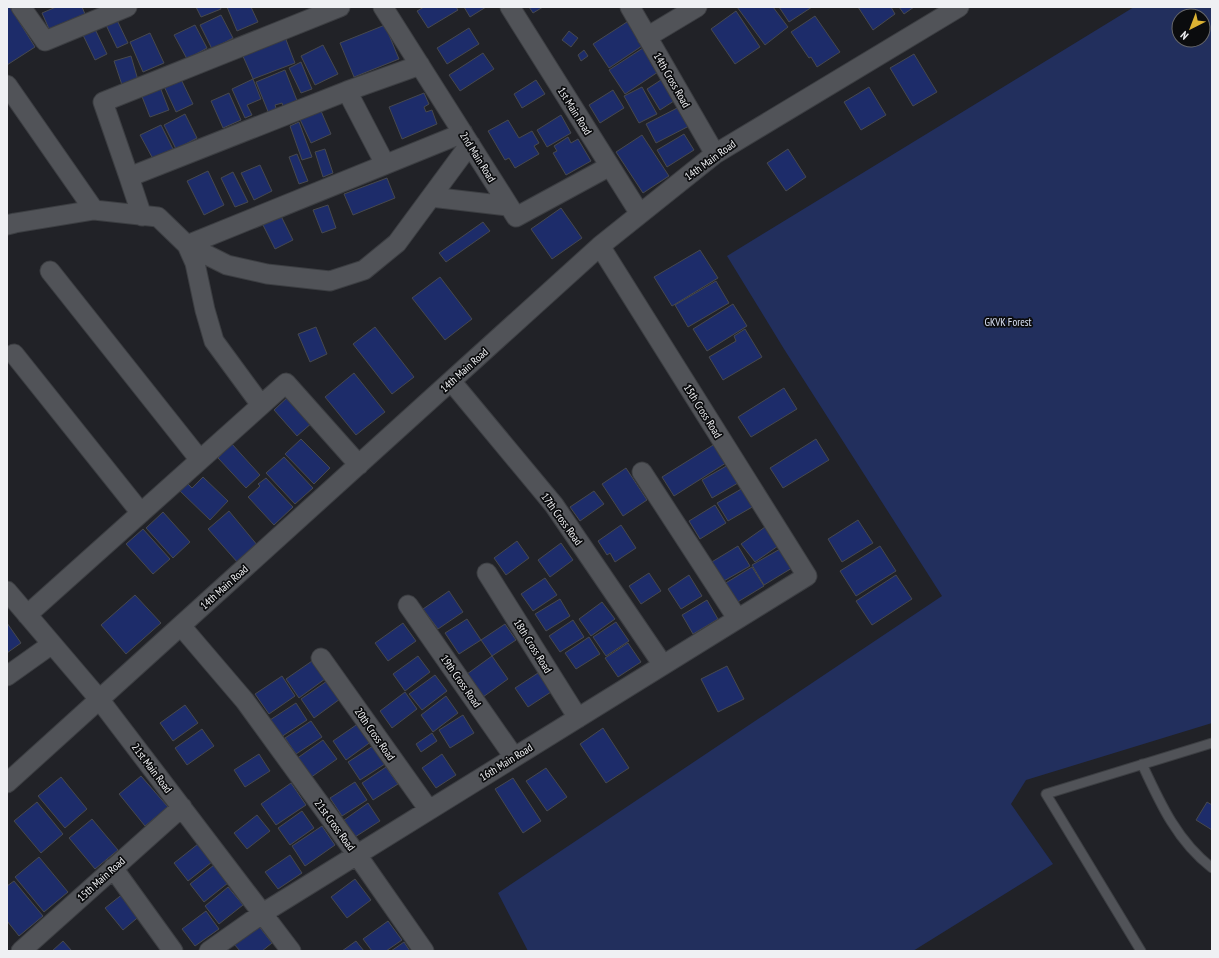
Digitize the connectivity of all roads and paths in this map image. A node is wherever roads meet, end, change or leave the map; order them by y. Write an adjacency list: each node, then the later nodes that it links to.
1 (21, 7): 2 (street)
2 (127, 7)
3 (340, 7): 17 (street)
4 (383, 7): 10 (street, 2nd Main Road)
5 (510, 7): 16 (street, 1st Main Road)
6 (630, 7): 9 (street, 14th Cross Road)
7 (697, 7): 9 (street)
8 (959, 7): 14 (street, 14th Main Road)
9 (647, 37): 14 (street, 14th Cross Road)
10 (420, 65): 12 (street); 13 (street, 2nd Main Road)
11 (7, 85): 20 (street)
12 (348, 91): 15 (street); 17 (street)
13 (466, 139): 15 (street); 18 (street); 19 (street, 2nd Main Road)
14 (715, 154): 21 (street, 14th Main Road)
15 (386, 164): 24 (street)
16 (610, 166): 19 (street, 2nd Main Road); 21 (street, 1st Main Road)
17 (129, 177): 22 (street)
18 (431, 197): 19 (street); 24 (street)
19 (508, 206)
20 (94, 210): 22 (street); 23 (street)
21 (640, 214): 25 (street, 14th Main Road)
22 (142, 216): 24 (street)
23 (7, 225)
24 (187, 244): 29 (street)
25 (600, 246): 28 (street, 14th Main Road); 35 (street, 15th Cross Road)
26 (50, 271): 30 (street)
27 (14, 354): 33 (street)
28 (451, 381): 31 (street, 14th Main Road); 43 (street, 17th Cross Road)
29 (261, 405): 30 (street); 31 (street)
30 (200, 460): 33 (street)
31 (359, 465): 40 (street, 14th Main Road)
32 (642, 472): 39 (street)
33 (141, 513): 38 (street)
34 (487, 573): 46 (street, 18th Cross Road)
35 (807, 576): 39 (street, 16th Main Road)
36 (7, 591): 38 (street, 21st Main Road)
37 (408, 605): 48 (street, 19th Cross Road)
38 (27, 615): 41 (street, 21st Main Road)
39 (737, 618): 43 (street, 16th Main Road)
40 (181, 626): 45 (street, 14th Main Road); 53 (street, 21st Cross Road)
41 (52, 644): 44 (street); 45 (street, 21st Main Road)
42 (321, 658): 52 (street, 20th Cross Road)
43 (663, 665): 46 (street, 16th Main Road)
44 (7, 676)
45 (100, 699): 50 (street, 14th Main Road); 51 (street, 21st Main Road)
46 (578, 718): 48 (street, 16th Main Road)
47 (1212, 743): 49 (lane)
48 (514, 757): 52 (street, 16th Main Road)
49 (1142, 764): 55 (lane); 62 (lane)
50 (7, 783)
51 (182, 806): 54 (street, 15th Main Road); 56 (street, 21st Main Road)
52 (429, 810): 53 (street, 16th Main Road)
53 (356, 855): 56 (street, 16th Main Road); 61 (street, 21st Cross Road)
54 (113, 868): 57 (street); 58 (street, 15th Main Road)
55 (1212, 868)
56 (263, 913): 59 (street, 16th Main Road); 60 (street, 21st Main Road)
57 (165, 948)
58 (21, 951)
59 (209, 951)
60 (291, 951)
61 (424, 951)
62 (1142, 951)

